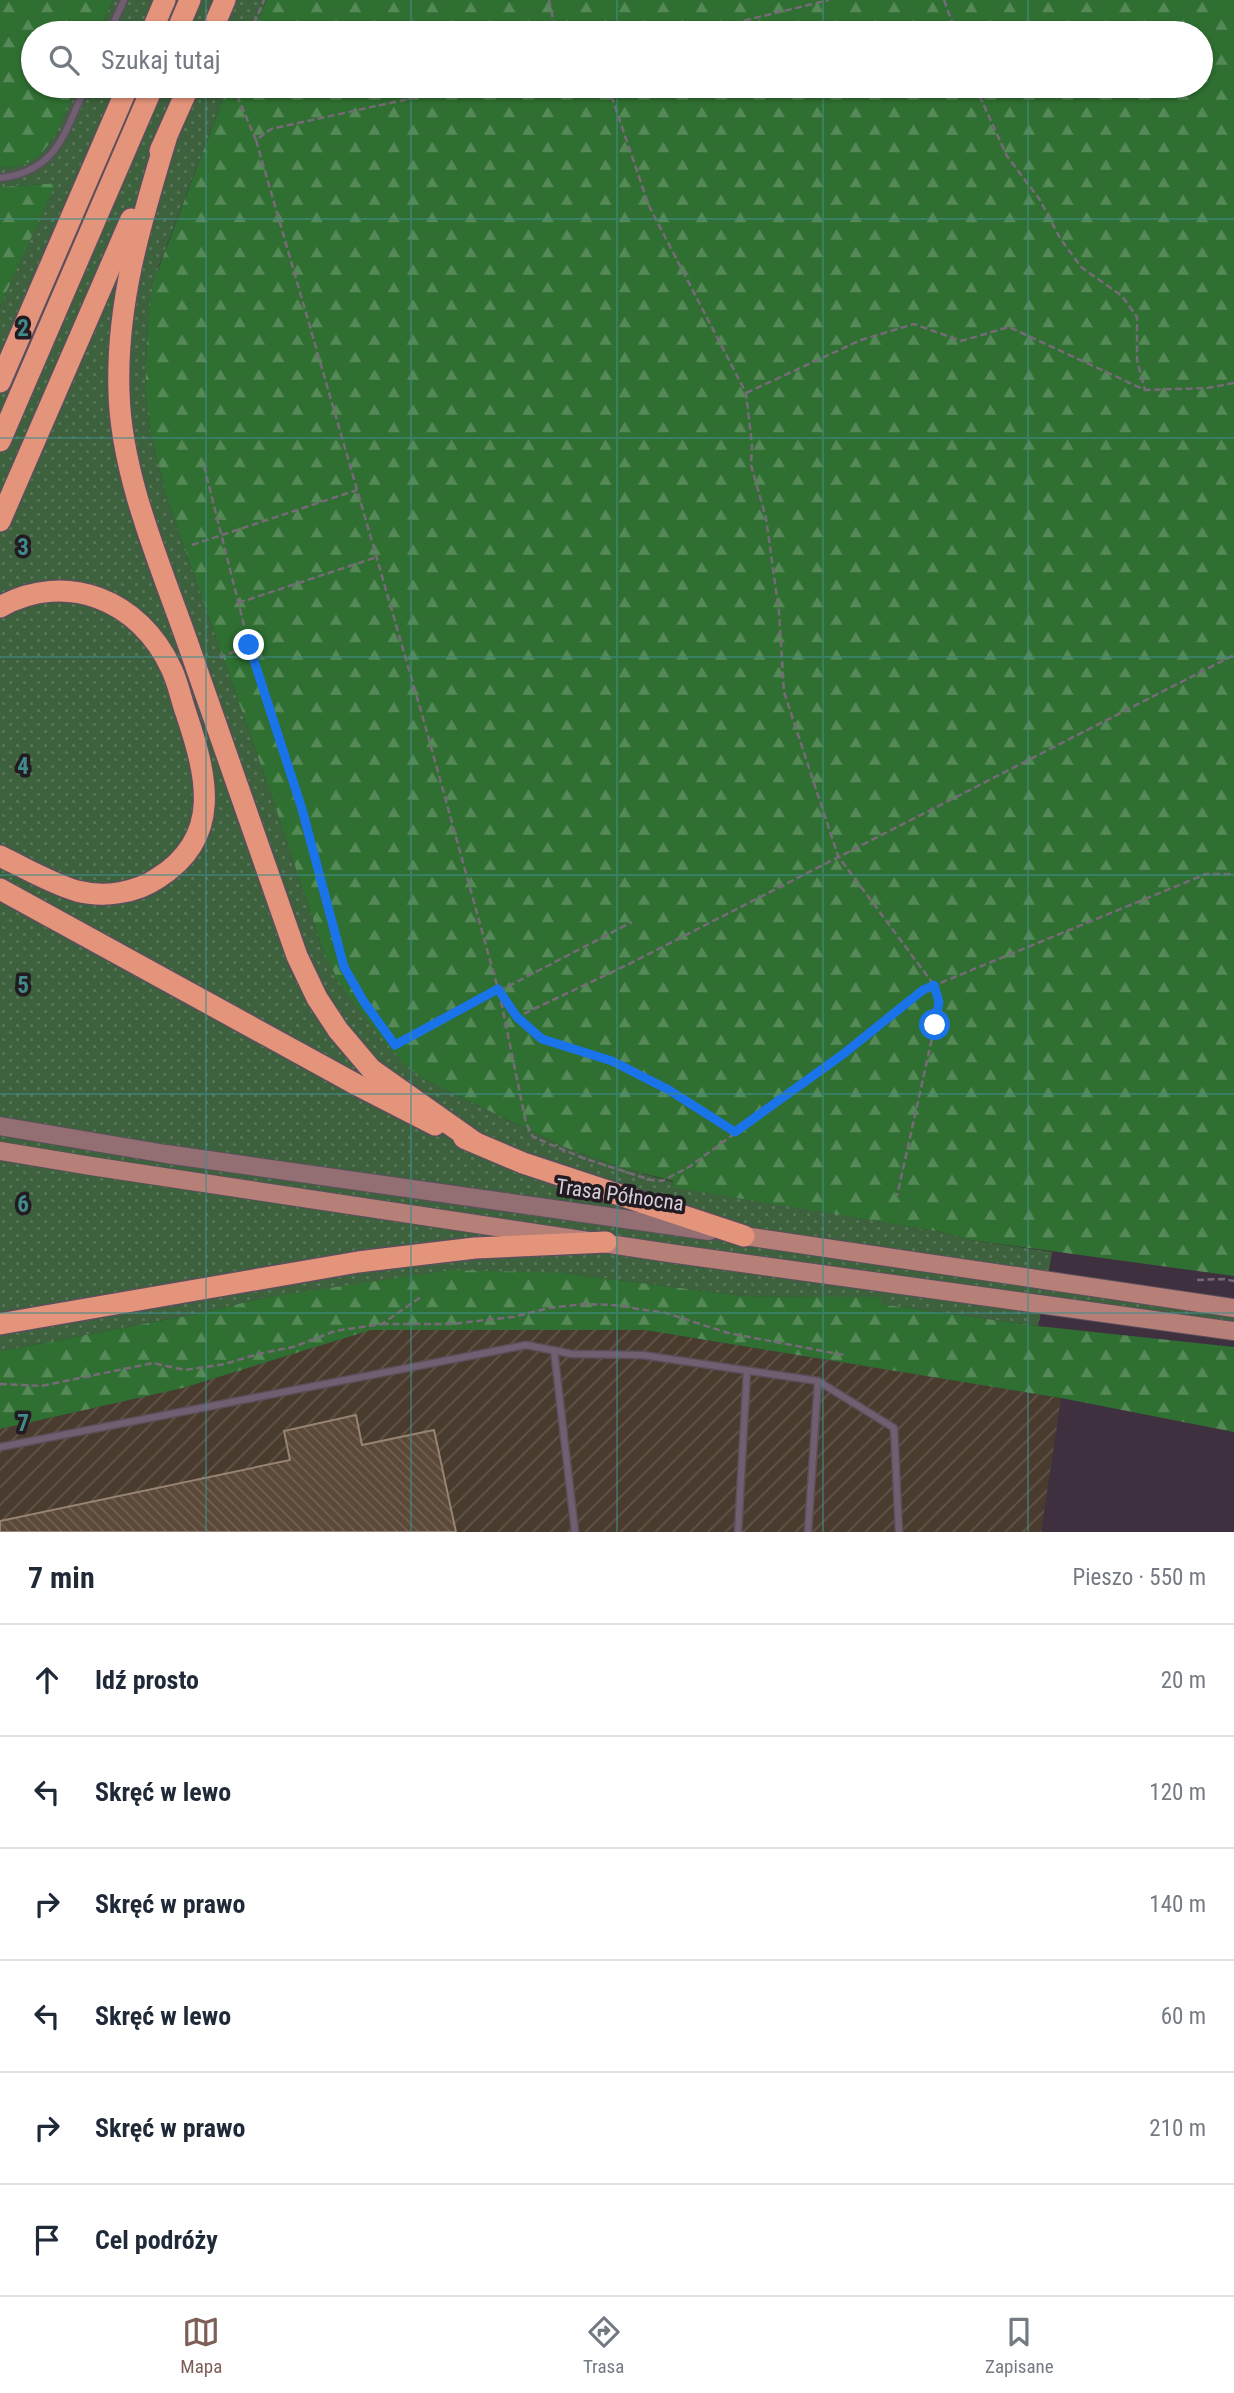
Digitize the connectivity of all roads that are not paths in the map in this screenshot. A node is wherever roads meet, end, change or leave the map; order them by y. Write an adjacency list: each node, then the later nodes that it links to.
1 (124, 0): 5 (lane)
2 (165, 0): 6 (highway)
3 (190, 0): 7 (highway)
4 (225, 0): 8 (highway)
5 (114, 21)
6 (156, 21)
7 (181, 21)
8 (216, 21)
9 (80, 98): 14 (lane)
10 (123, 98): 15 (highway)
11 (148, 98): 18 (highway)
12 (183, 98): 13 (highway)
13 (166, 139): 19 (highway); 24 (highway)
14 (0, 178)
15 (18, 340): 16 (highway); 17 (highway)
16 (0, 368)
17 (0, 382)
18 (0, 441)
19 (0, 521)
20 (0, 607): 21 (highway)
21 (0, 856)
22 (0, 889): 24 (highway)
23 (0, 1126): 26 (street, Trasa Północna)
24 (476, 1143): 26 (highway)
25 (0, 1151): 27 (main road)
26 (744, 1236): 28 (main road, Trasa Północna)
27 (606, 1242): 29 (highway); 30 (main road)
28 (1234, 1308)
29 (0, 1324)
30 (1234, 1331)
31 (554, 1350): 32 (lane); 34 (lane); 35 (lane)
32 (747, 1371): 33 (lane); 36 (lane)
33 (818, 1381): 37 (lane); 38 (lane)
34 (0, 1447)
35 (575, 1532)
36 (738, 1532)
37 (808, 1532)
38 (899, 1532)

